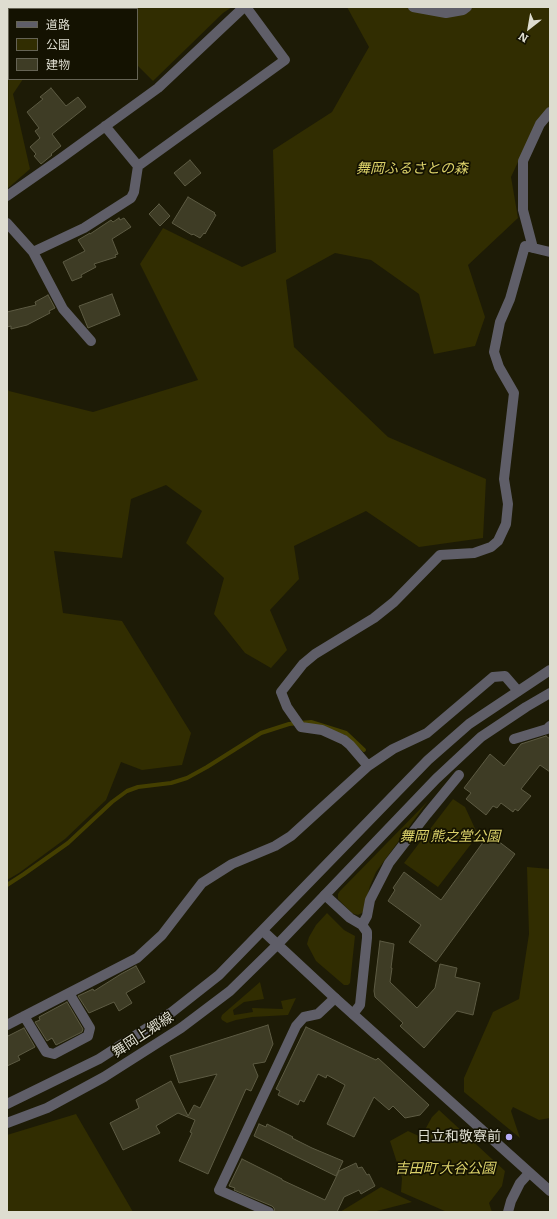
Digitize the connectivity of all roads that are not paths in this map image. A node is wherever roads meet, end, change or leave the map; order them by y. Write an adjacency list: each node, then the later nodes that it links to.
1 (245, 7): 5 (street); 6 (street)
2 (413, 7): 3 (street)
3 (467, 7)
4 (550, 112): 9 (street)
5 (105, 126): 6 (street); 7 (street)
6 (138, 166): 10 (street)
7 (7, 196)
8 (7, 223): 10 (street)
9 (533, 248): 11 (street); 18 (street)
10 (33, 252): 12 (street)
11 (550, 252)
12 (91, 341)
13 (550, 670): 14 (street, 舞岡上郷線)
14 (518, 691): 18 (street); 22 (street, 舞岡上郷線)
15 (550, 693): 20 (street, 舞岡上郷線)
16 (550, 726): 17 (street)
17 (514, 739)
18 (368, 766): 24 (street)
19 (459, 775): 21 (street)
20 (325, 895): 21 (street); 23 (street, 舞岡上郷線)
21 (362, 925): 26 (street)
22 (263, 931): 23 (street); 29 (street, 舞岡上郷線)
23 (277, 945): 25 (street); 30 (street, 舞岡上郷線)
24 (69, 993): 27 (street); 27 (street)
25 (334, 998): 26 (street); 33 (street)
26 (353, 1014): 31 (street)
27 (24, 1016): 28 (street)
28 (7, 1025)
29 (7, 1104)
30 (7, 1123)
31 (529, 1173): 32 (street); 34 (street)
32 (550, 1191)
33 (269, 1212)
34 (508, 1212)

